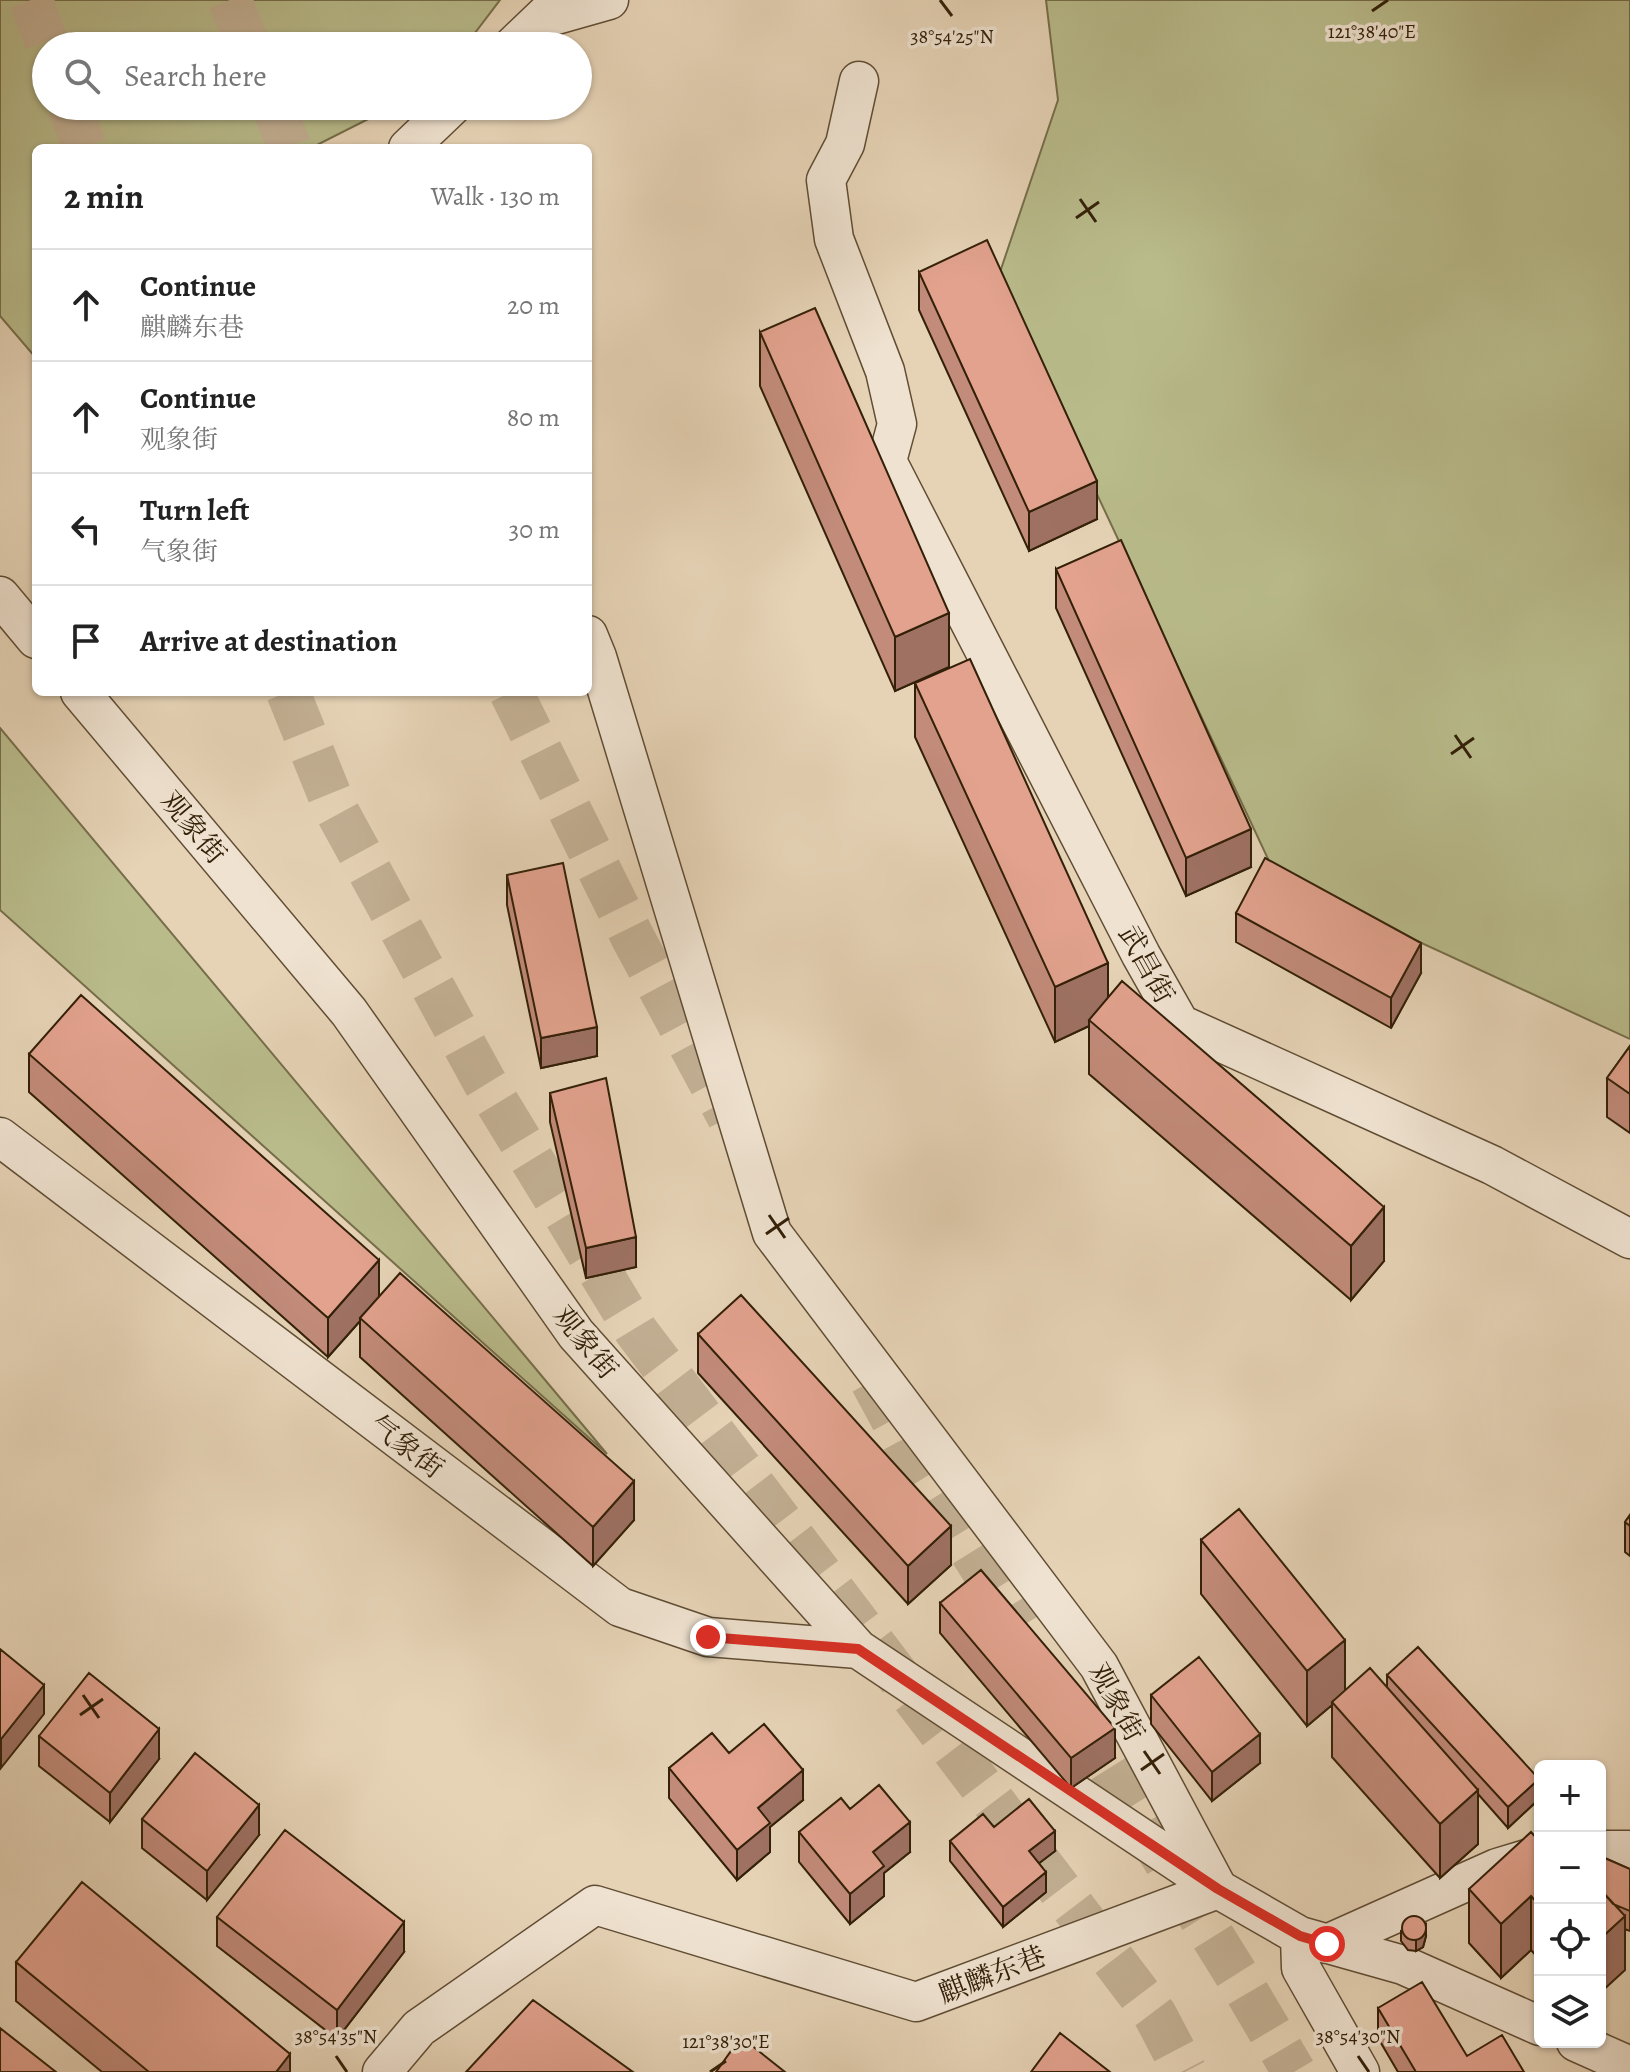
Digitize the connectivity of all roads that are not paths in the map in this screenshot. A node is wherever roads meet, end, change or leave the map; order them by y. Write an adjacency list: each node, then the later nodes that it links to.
1 (609, 0): 2 (street)
2 (551, 9): 3 (street)
3 (527, 32)
4 (859, 81): 12 (street, 武昌街)
5 (437, 120): 6 (street)
6 (412, 144)
7 (0, 596): 8 (street)
8 (32, 634)
9 (592, 646): 17 (street, 观象街)
10 (83, 696): 13 (street, 观象街)
11 (0, 1137): 13 (street, 气象街)
12 (1630, 1239)
13 (858, 1649): 17 (street, 观象街)
14 (1606, 1850): 15 (street)
15 (1630, 1850)
16 (1534, 1857): 18 (street)
17 (1218, 1889): 18 (street); 22 (street, 麒麟东巷)
18 (1313, 1940): 19 (street); 23 (street)
19 (1534, 2023)
20 (1590, 2048): 21 (street)
21 (1630, 2066)
22 (382, 2072)
23 (1360, 2072)

